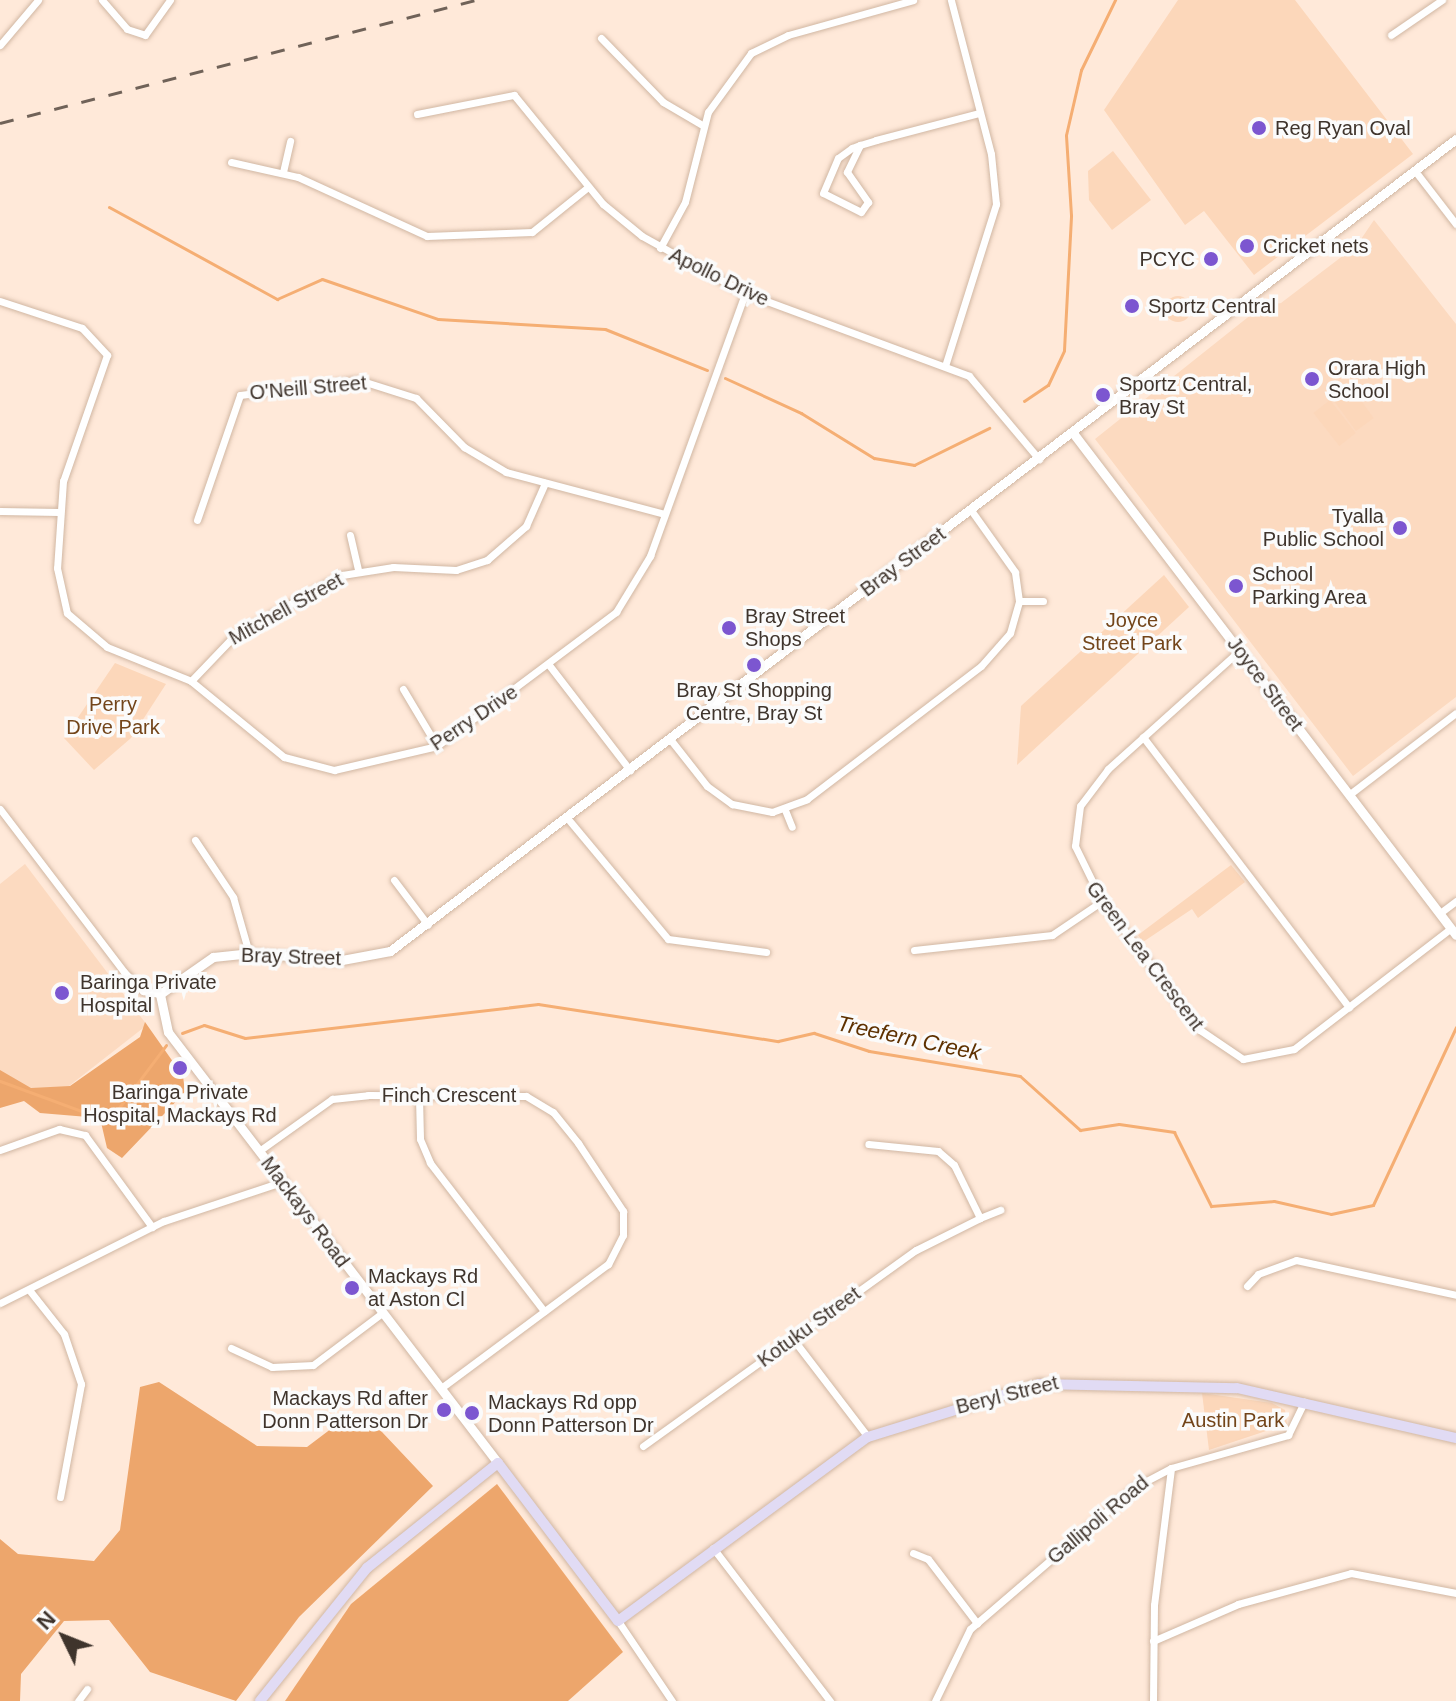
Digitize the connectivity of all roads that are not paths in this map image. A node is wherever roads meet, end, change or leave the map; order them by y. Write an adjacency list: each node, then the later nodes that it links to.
1 (38, 0): 9 (street)
2 (102, 0): 3 (street)
3 (170, 0)
4 (913, 0): 12 (street)
5 (951, 0): 10 (street)
6 (1442, 0): 7 (street)
7 (1391, 35)
8 (601, 38): 12 (street)
9 (0, 45)
10 (979, 113): 15 (street); 24 (street)
11 (417, 114): 19 (street, Apollo Drive)
12 (702, 125): 21 (street)
13 (1456, 139): 17 (street, Bray Street)
14 (290, 141): 18 (street)
15 (860, 145): 15 (street)
16 (231, 162): 18 (street)
17 (1415, 171): 20 (street); 25 (street, Bray Street)
18 (283, 172): 19 (street)
19 (588, 187): 21 (street, Apollo Drive)
20 (1456, 224)
21 (660, 248): 22 (street, Apollo Drive)
22 (745, 293): 24 (street, Apollo Drive); 31 (street, Perry Drive)
23 (0, 301): 30 (street, Perry Drive)
24 (945, 366): 26 (street, Apollo Drive)
25 (1073, 433): 26 (street, Bray Street); 37 (street, Joyce Street)
26 (1039, 459): 28 (street, Bray Street)
27 (545, 483): 31 (street, O'Neill Street); 32 (street, O'Neill Street); 34 (street, Mitchell Street)
28 (971, 510): 35 (street); 43 (street, Bray Street)
29 (0, 511): 30 (street)
30 (59, 512): 39 (street, Perry Drive)
31 (665, 514): 38 (street, Perry Drive)
32 (197, 520)
33 (350, 535): 34 (street)
34 (358, 570): 39 (street, Mitchell Street)
35 (1019, 601): 36 (street); 48 (street)
36 (1043, 601)
37 (1240, 650): 42 (street, Green Lea Crescent); 46 (street, Joyce Street)
38 (549, 665): 44 (street, Perry Drive); 45 (street)
39 (191, 681): 44 (street, Perry Drive)
40 (403, 689): 44 (street)
41 (1456, 713): 46 (street)
42 (1143, 737): 53 (street, Green Lea Crescent); 62 (street)
43 (670, 739): 45 (street, Bray Street); 48 (street)
44 (437, 746)
45 (630, 770): 49 (street, Bray Street)
46 (1350, 794): 55 (street, Joyce Street)
47 (0, 809): 61 (street)
48 (785, 810): 50 (street)
49 (568, 819): 56 (street, Bray Street); 59 (street)
50 (792, 827)
51 (195, 840): 60 (street)
52 (394, 880): 56 (street)
53 (1102, 901): 58 (street); 62 (street, Green Lea Crescent)
54 (1456, 901): 55 (street)
55 (1440, 913): 57 (street, Joyce Street)
56 (428, 925): 60 (street, Bray Street)
57 (1453, 932): 62 (street, Green Lea Crescent)
58 (914, 950)
59 (766, 952)
60 (249, 953): 61 (street, Bray Street)
61 (160, 994): 66 (street, Mackays Road)
62 (1349, 1007)
63 (419, 1097): 66 (street, Finch Crescent); 75 (street); 75 (street, Finch Crescent)
64 (868, 1144): 69 (street)
65 (0, 1150): 70 (street)
66 (259, 1151): 67 (street, Mackays Road)
67 (281, 1182): 70 (street); 76 (street, Mackays Road)
68 (1000, 1210): 69 (street, Kotuku Street)
69 (980, 1218): 77 (street, Kotuku Street)
70 (152, 1227): 72 (street)
71 (1247, 1286): 73 (street)
72 (30, 1291): 74 (street); 86 (street)
73 (1456, 1295)
74 (0, 1303)
75 (544, 1311): 79 (street, Finch Crescent)
76 (382, 1313): 78 (street); 79 (street, Mackays Road)
77 (793, 1339): 81 (street); 83 (street, Kotuku Street)
78 (231, 1348)
79 (441, 1388): 84 (street, Mackays Road)
80 (1304, 1402): 81 (main road, Beryl Street); 82 (main road, Beryl Street); 85 (street, Gallipoli Road)
81 (868, 1437): 87 (main road, Beryl Street)
82 (1456, 1438)
83 (643, 1446)
84 (498, 1463): 90 (main road, Mackays Road); 96 (main road)
85 (1171, 1468): 91 (street, Gallipoli Road); 92 (street)
86 (60, 1497)
87 (713, 1548): 90 (main road, Beryl Street); 98 (street)
88 (913, 1553): 91 (street)
89 (1456, 1593): 92 (street)
90 (618, 1621): 94 (street)
91 (977, 1623): 99 (street, Gallipoli Road)
92 (1153, 1641): 100 (street)
93 (87, 1689): 95 (street)
94 (670, 1698): 97 (street)
95 (78, 1701)
96 (260, 1701)
97 (660, 1701)
98 (830, 1701)
99 (935, 1701)
100 (1153, 1701)

